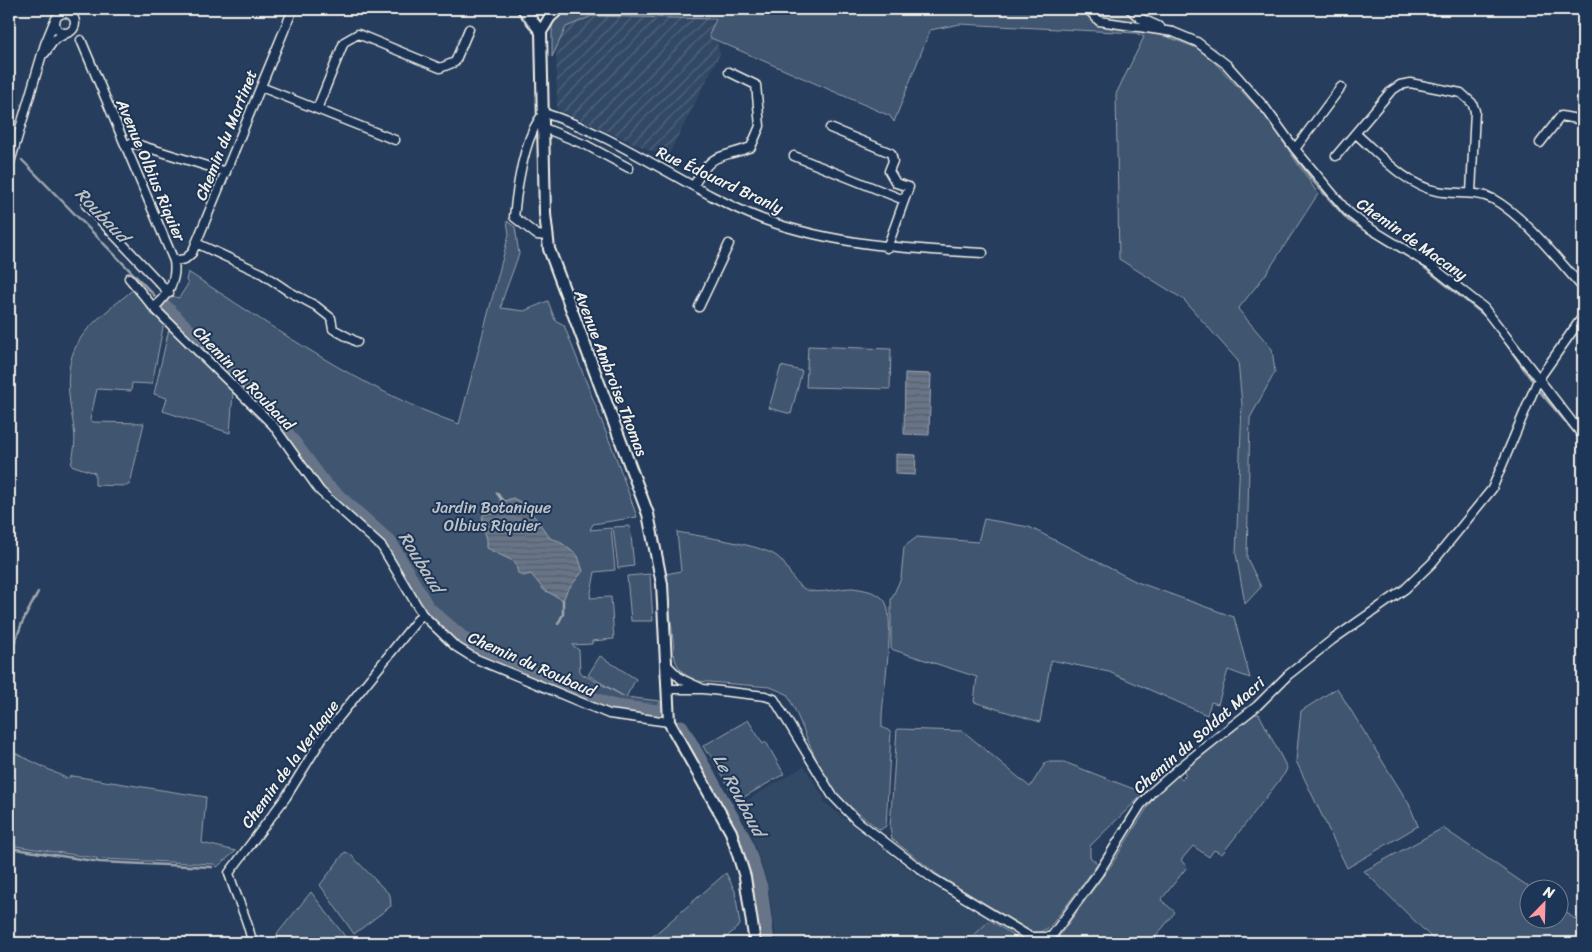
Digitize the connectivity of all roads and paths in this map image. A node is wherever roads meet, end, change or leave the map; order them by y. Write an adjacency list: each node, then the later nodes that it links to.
1 (56, 9): 8 (street)
2 (293, 9): 17 (street, Chemin du Martinet)
3 (523, 9): 10 (street)
4 (559, 9): 10 (street)
5 (1088, 9): 11 (street, Chemin de Macany)
6 (1130, 9): 11 (street, Chemin de Macany)
7 (70, 12): 8 (street); 12 (street)
8 (55, 20): 12 (street); 14 (street)
9 (469, 28): 18 (street)
10 (541, 32): 19 (street, Avenue Ambroise Thomas)
11 (1173, 32): 27 (street, Chemin de Macany)
12 (67, 33): 14 (street)
13 (80, 40): 26 (street, Avenue Olbius Riquier)
14 (43, 57): 30 (street)
15 (729, 72): 33 (street)
16 (1341, 87): 27 (street)
17 (261, 88): 18 (street); 32 (street, Chemin du Martinet)
18 (317, 110): 24 (street)
19 (544, 112): 21 (street, Avenue Ambroise Thomas); 33 (street, Rue Édouard Branly); 37 (street)
20 (1583, 120): 25 (street)
21 (544, 128): 31 (street); 37 (street, Avenue Ambroise Thomas)
22 (830, 128): 35 (street)
23 (1356, 134): 29 (street); 34 (street); 34 (street)
24 (394, 140)
25 (1540, 143)
26 (125, 144): 32 (street); 42 (street, Avenue Olbius Riquier)
27 (1295, 149): 50 (street, Chemin de Macany)
28 (794, 156): 35 (street)
29 (1336, 156)
30 (10, 160)
31 (630, 168)
32 (226, 172): 38 (street, Chemin du Martinet)
33 (694, 185): 40 (street, Rue Édouard Branly)
34 (1472, 193): 44 (street)
35 (904, 200): 40 (street)
36 (86, 205): 45 (street)
37 (547, 236): 53 (street, Avenue Ambroise Thomas)
38 (196, 243): 42 (street, Chemin du Martinet); 49 (street)
39 (729, 244): 46 (street)
40 (887, 248): 41 (street, Rue Édouard Branly)
41 (983, 253)
42 (174, 261): 45 (street, Avenue Olbius Riquier)
43 (129, 278): 47 (street, Chemin du Roubaud)
44 (1583, 288)
45 (169, 293): 47 (street)
46 (699, 307)
47 (154, 308): 52 (street, Chemin du Roubaud)
48 (1583, 316): 50 (street, Chemin du Soldat Macri)
49 (357, 342)
50 (1538, 380): 51 (street, Chemin de Macany); 58 (street, Chemin du Soldat Macri)
51 (1583, 436)
52 (422, 614): 57 (street, Chemin du Roubaud); 59 (street, Chemin de la Verlaque)
53 (668, 665): 54 (street); 55 (street, Avenue Ambroise Thomas)
54 (681, 679): 55 (street); 56 (street)
55 (668, 685): 56 (street); 57 (street, Avenue Ambroise Thomas)
56 (702, 689): 58 (street)
57 (669, 722): 60 (street)
58 (1030, 937): 61 (street)
59 (252, 943)
60 (755, 943)
61 (1037, 943)

